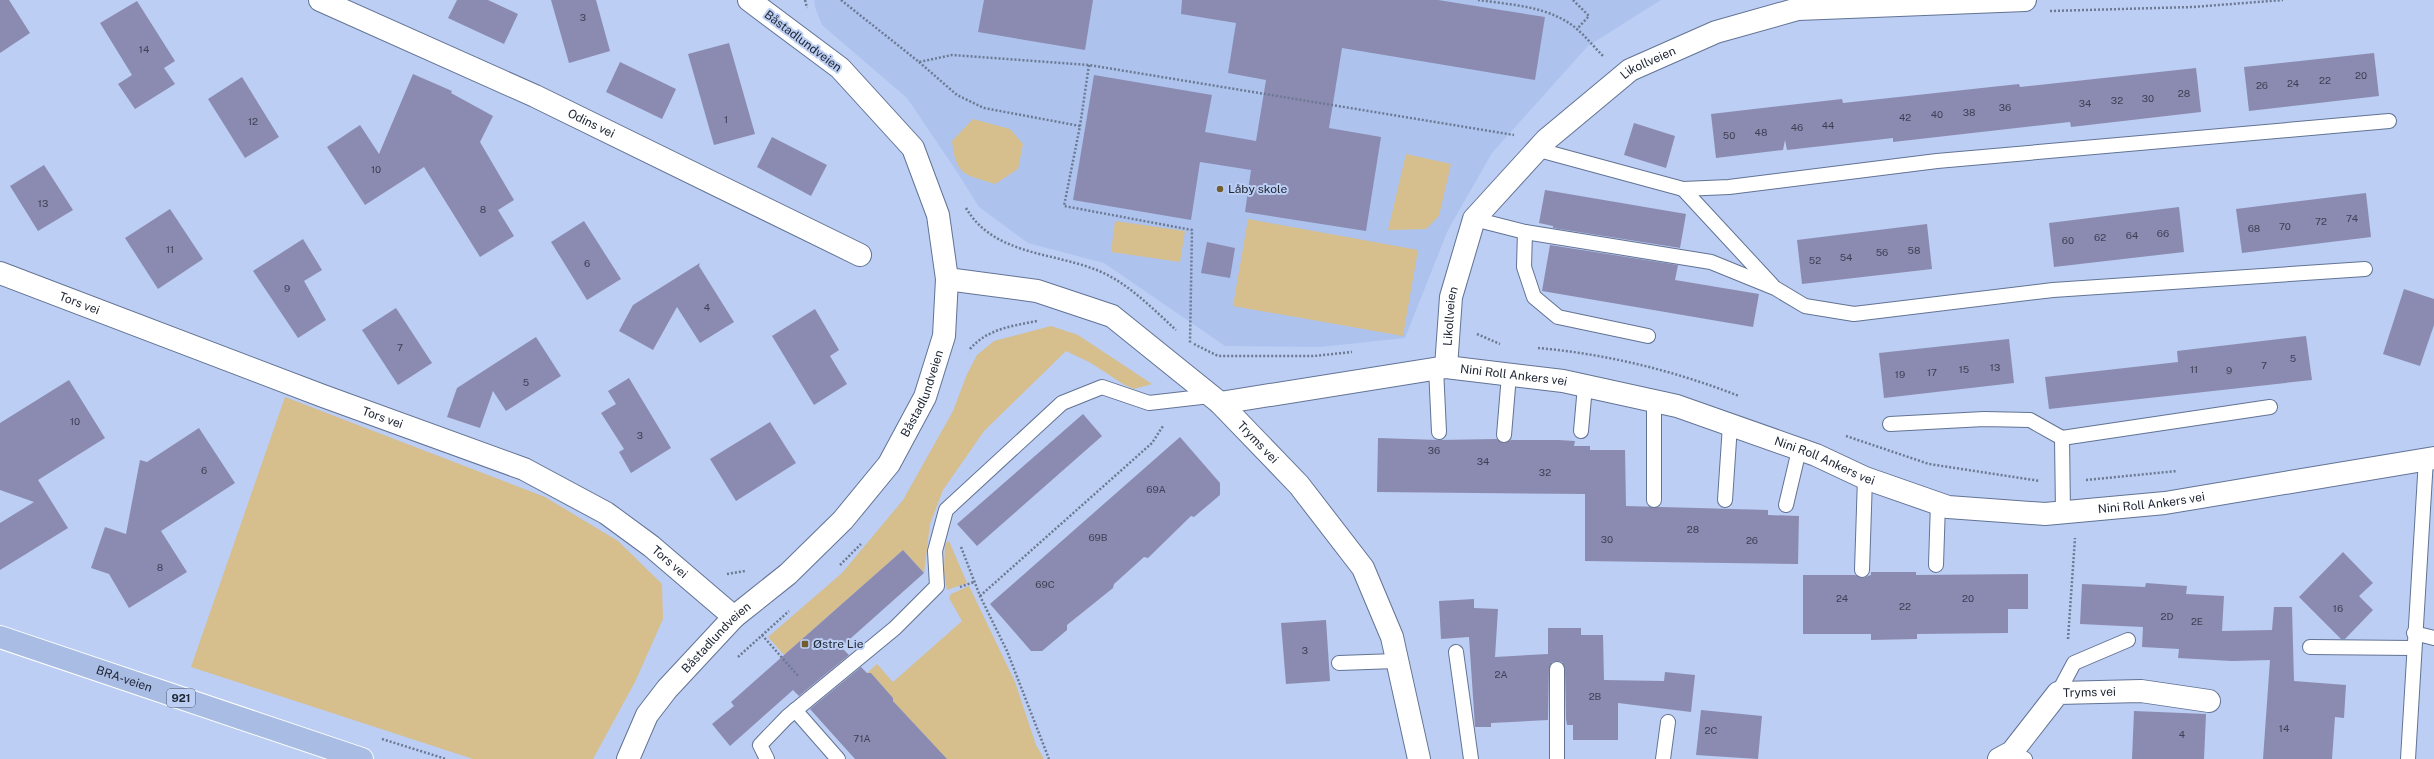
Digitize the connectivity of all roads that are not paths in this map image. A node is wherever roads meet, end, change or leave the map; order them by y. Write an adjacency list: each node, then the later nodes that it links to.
1 (320, 0): 9 (street, Odins vei)
2 (749, 0): 12 (street, Båstadlundveien)
3 (2033, 5): 5 (street, Likollveien)
4 (2389, 121): 6 (lane)
5 (1542, 145): 6 (lane); 7 (street, Likollveien)
6 (1683, 189): 13 (lane)
7 (1474, 219): 8 (lane); 15 (street, Likollveien)
8 (1524, 232): 13 (lane); 14 (lane)
9 (860, 255)
10 (2365, 269): 13 (lane)
11 (0, 273): 37 (street, Tors vei)
12 (947, 279): 18 (street, Tryms vei); 37 (street, Båstadlundveien)
13 (1775, 288)
14 (1648, 336)
15 (1441, 368): 16 (street, Nini Roll Ankers vei); 18 (street, Nini Roll Ankers vei); 24 (lane)
16 (1509, 374): 17 (street, Nini Roll Ankers vei); 25 (lane)
17 (1585, 386): 19 (street, Nini Roll Ankers vei); 23 (lane)
18 (1215, 399): 45 (street, Tryms vei); 50 (lane)
19 (1654, 401): 22 (street, Nini Roll Ankers vei); 30 (lane)
20 (2270, 407): 26 (lane)
21 (1890, 424): 26 (lane)
22 (1730, 425): 27 (street, Nini Roll Ankers vei); 31 (lane)
23 (1581, 431)
24 (1439, 432)
25 (1504, 436)
26 (2062, 438): 34 (lane)
27 (1799, 450): 29 (street, Nini Roll Ankers vei); 33 (lane)
28 (2430, 458): 34 (street, Nini Roll Ankers vei); 38 (lane)
29 (1865, 478): 32 (street, Nini Roll Ankers vei); 36 (lane)
30 (1654, 500)
31 (1725, 500)
32 (1938, 503): 34 (street, Nini Roll Ankers vei); 35 (lane)
33 (1786, 505)
34 (2068, 512)
35 (1936, 565)
36 (1862, 570)
37 (734, 617): 54 (street, Båstadlundveien)
38 (2414, 633): 40 (lane); 43 (lane)
39 (0, 637): 53 (main road, BRA-veien / 921)
40 (2434, 638)
41 (2128, 640): 48 (lane)
42 (2310, 647): 43 (lane)
43 (2413, 648): 61 (lane)
44 (1456, 652): 58 (lane)
45 (1396, 661): 46 (lane); 57 (street, Tryms vei)
46 (1339, 663)
47 (1557, 669): 59 (lane)
48 (2058, 693): 49 (street, Tryms vei); 52 (street, Tryms vei)
49 (2209, 701)
50 (795, 710): 55 (lane); 56 (lane)
51 (1668, 722): 60 (lane)
52 (2012, 757)
53 (362, 759)
54 (628, 759)
55 (767, 759)
56 (838, 759)
57 (1419, 759)
58 (1471, 759)
59 (1557, 759)
60 (1663, 759)
61 (2408, 759)

